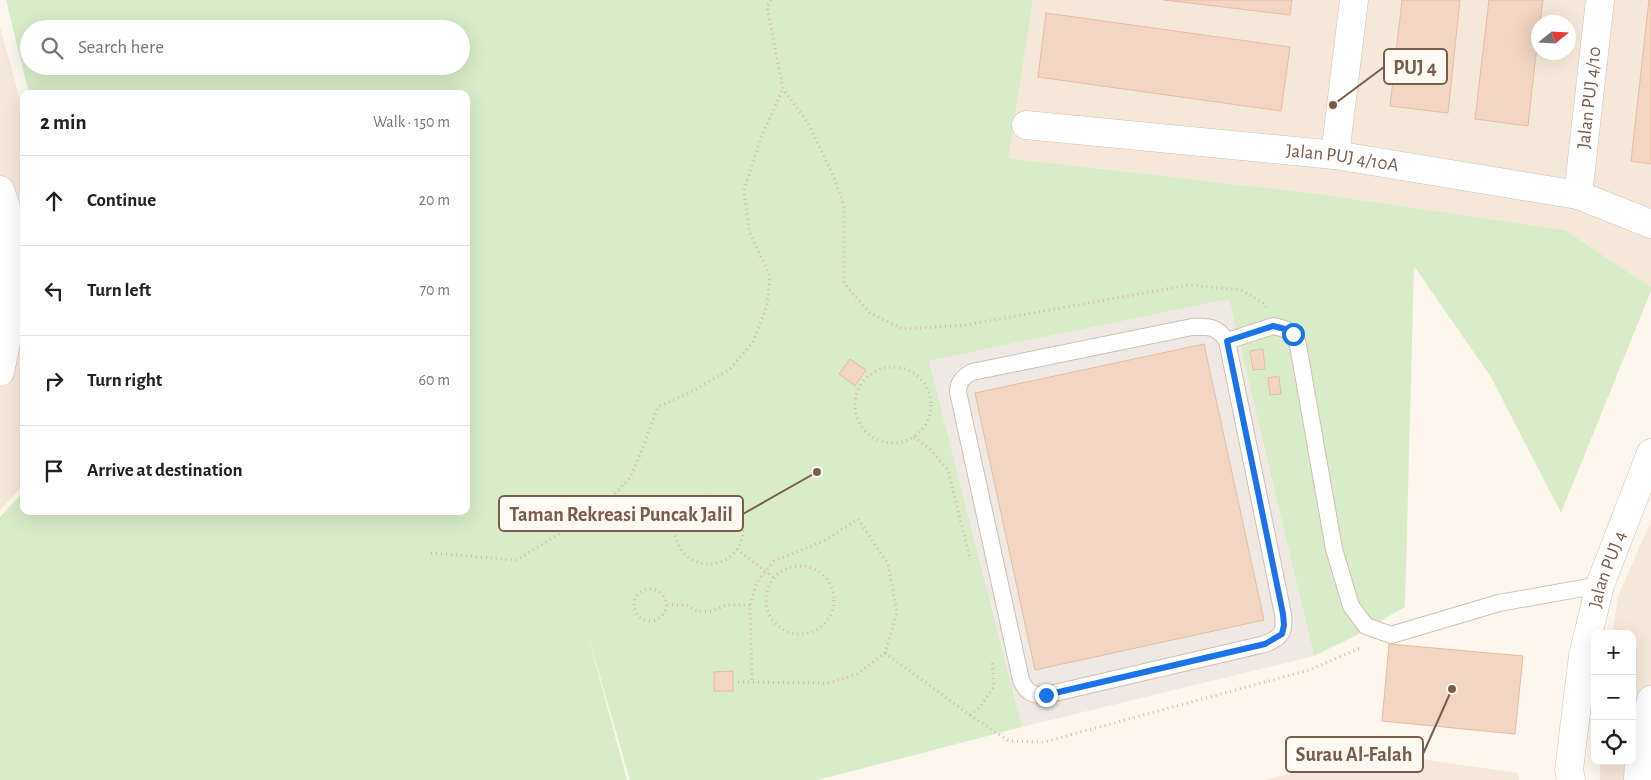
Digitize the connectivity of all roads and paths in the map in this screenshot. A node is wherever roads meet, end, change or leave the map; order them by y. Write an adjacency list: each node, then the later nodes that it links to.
1 (771, 0): 4 (path)
2 (1354, 0): 6 (street)
3 (1600, 0): 8 (street, Jalan PUJ 4/10)
4 (783, 89): 10 (path); 16 (path)
5 (1026, 126): 6 (street, Jalan PUJ 4/10A)
6 (1335, 155): 8 (street, Jalan PUJ 4/10A)
7 (0, 190): 12 (street)
8 (1578, 195): 9 (street, Jalan PUJ 4/10A)
9 (1651, 224)
10 (1273, 326): 11 (lane); 20 (lane)
11 (1227, 341): 11 (lane)
12 (0, 372)
13 (914, 437): 13 (path); 17 (path)
14 (1651, 453): 20 (street, Jalan PUJ 4)
15 (737, 549): 15 (path); 18 (path)
16 (431, 554)
17 (971, 563)
18 (765, 571): 19 (path); 22 (path); 25 (path)
19 (774, 578): 19 (path)
20 (1600, 585): 28 (street, Jalan PUJ 4)
21 (667, 605): 21 (path); 22 (path)
22 (750, 605): 25 (path)
23 (992, 654): 27 (path)
24 (738, 682): 25 (path)
25 (752, 682)
26 (1651, 700): 29 (street)
27 (970, 715)
28 (1571, 780)
29 (1638, 780)

